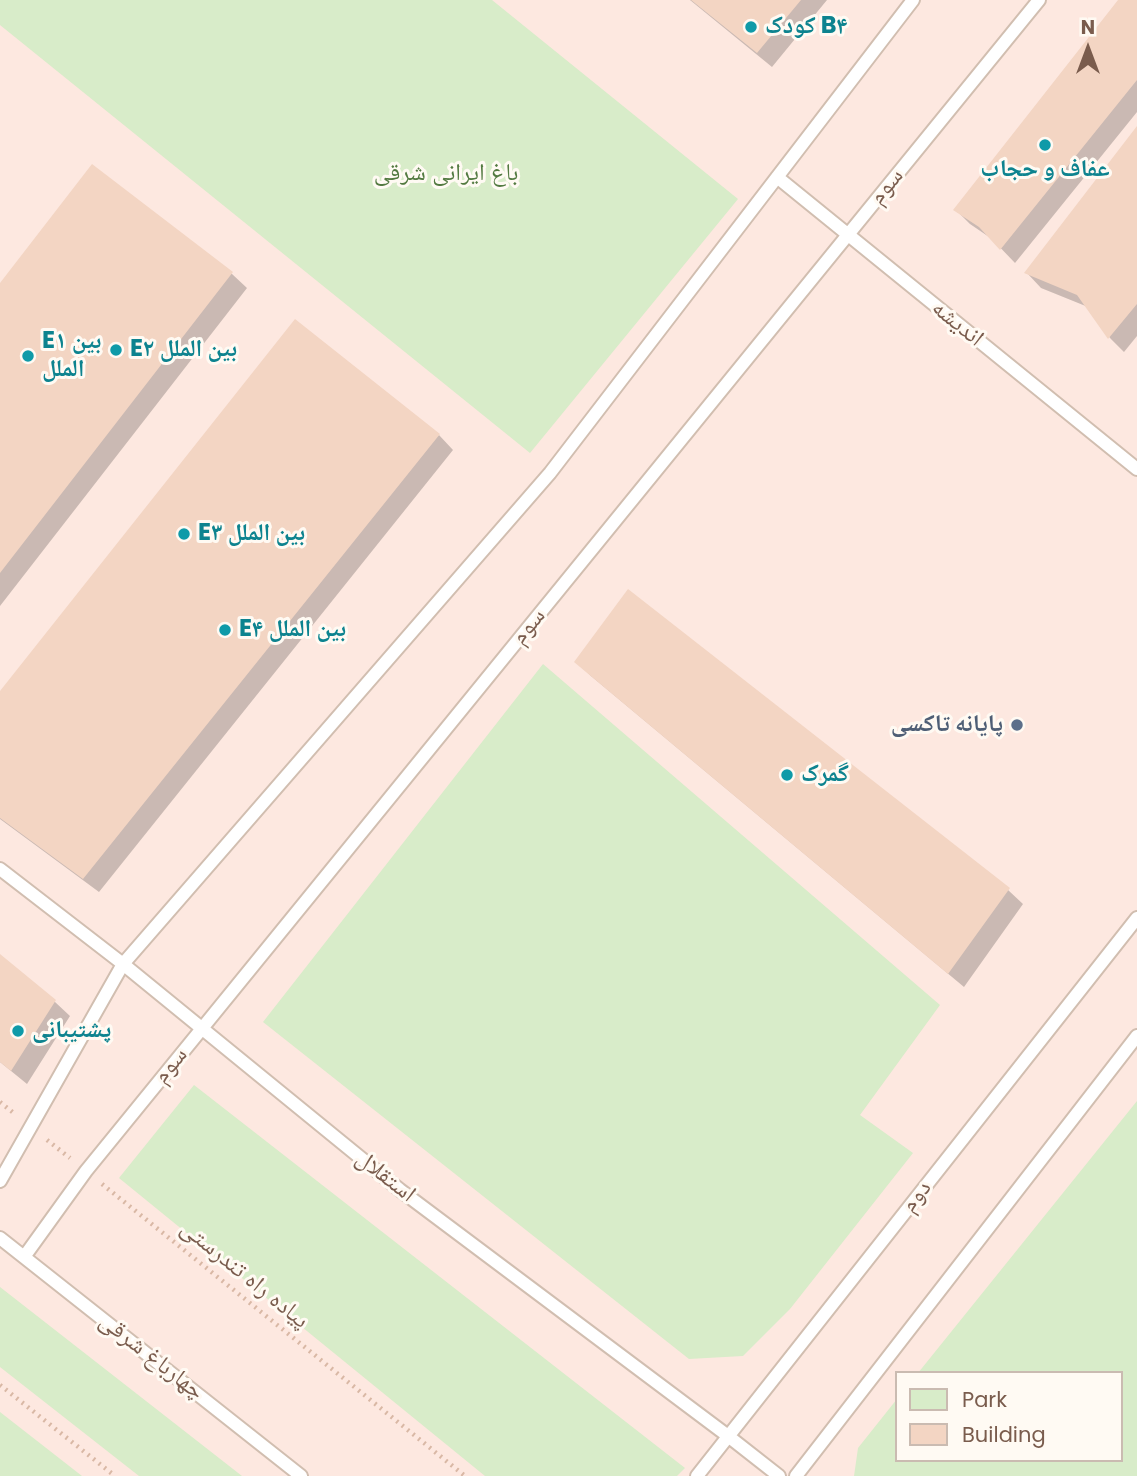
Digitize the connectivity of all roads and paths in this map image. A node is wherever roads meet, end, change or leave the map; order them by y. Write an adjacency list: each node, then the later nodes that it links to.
1 (913, 0): 3 (lane)
2 (1039, 0): 4 (lane, سوم)
3 (777, 177): 4 (lane, اندیشه); 8 (lane)
4 (848, 235): 5 (lane, اندیشه); 9 (lane, سوم)
5 (1137, 469)
6 (0, 869): 8 (lane, استقلال)
7 (1137, 918): 18 (lane, دوم)
8 (123, 964): 9 (lane, استقلال); 12 (lane)
9 (201, 1028): 13 (lane, سوم); 18 (lane, استقلال)
10 (1137, 1036): 24 (lane)
11 (0, 1102): 12 (path, پیاده راه تندرستی)
12 (31, 1127): 13 (path, پیاده راه تندرستی); 14 (lane)
13 (86, 1171): 16 (lane, سوم); 21 (path, پیاده راه تندرستی)
14 (0, 1181)
15 (0, 1238): 16 (lane, چهارباغ شرقی)
16 (24, 1257): 20 (lane, چهارباغ شرقی)
17 (0, 1385): 19 (path)
18 (728, 1436): 22 (lane, دوم); 23 (lane, استقلال)
19 (115, 1476)
20 (301, 1476)
21 (465, 1476)
22 (697, 1476)
23 (779, 1476)
24 (796, 1476)

